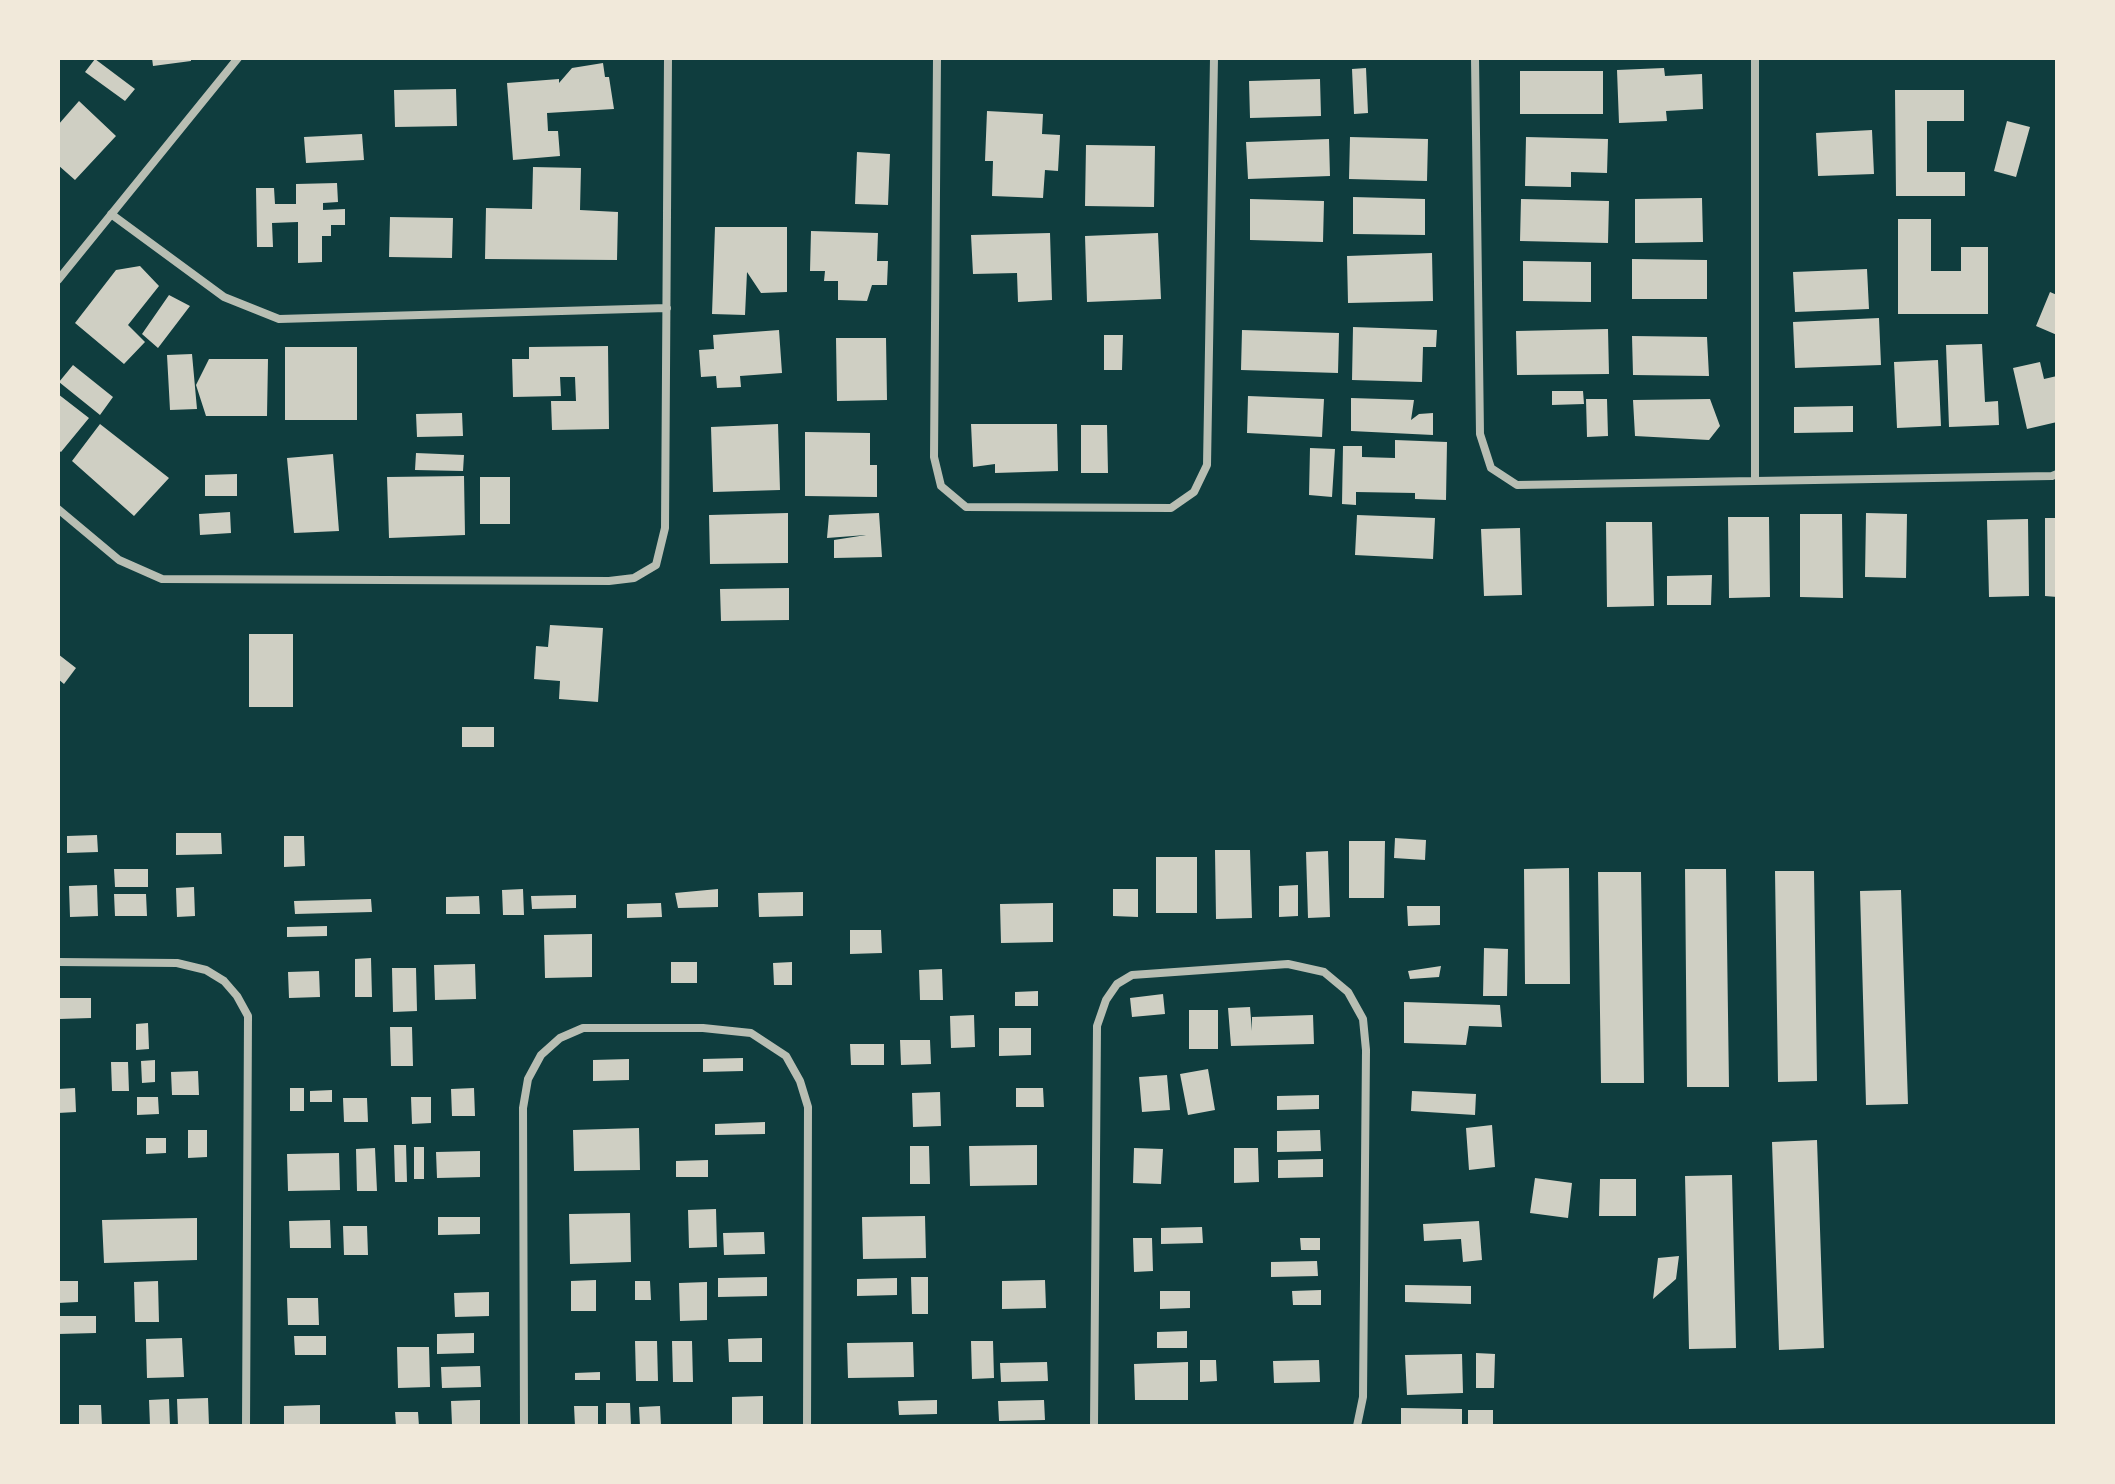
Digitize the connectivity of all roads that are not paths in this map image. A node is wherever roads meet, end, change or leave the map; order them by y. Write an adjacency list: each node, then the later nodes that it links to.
1 (238, 58): 7 (street)
2 (668, 58): 9 (street)
3 (937, 58): 4 (street)
4 (1214, 58)
5 (1475, 58): 11 (street)
6 (1755, 58): 11 (street)
7 (111, 214): 8 (street); 9 (street)
8 (58, 280)
9 (667, 308): 12 (street)
10 (2057, 474): 11 (street)
11 (1755, 480)
12 (58, 509)
13 (58, 962): 14 (street)
14 (246, 1426)
15 (524, 1426): 16 (street)
16 (807, 1426)
17 (1094, 1426): 18 (street)
18 (1357, 1426)

